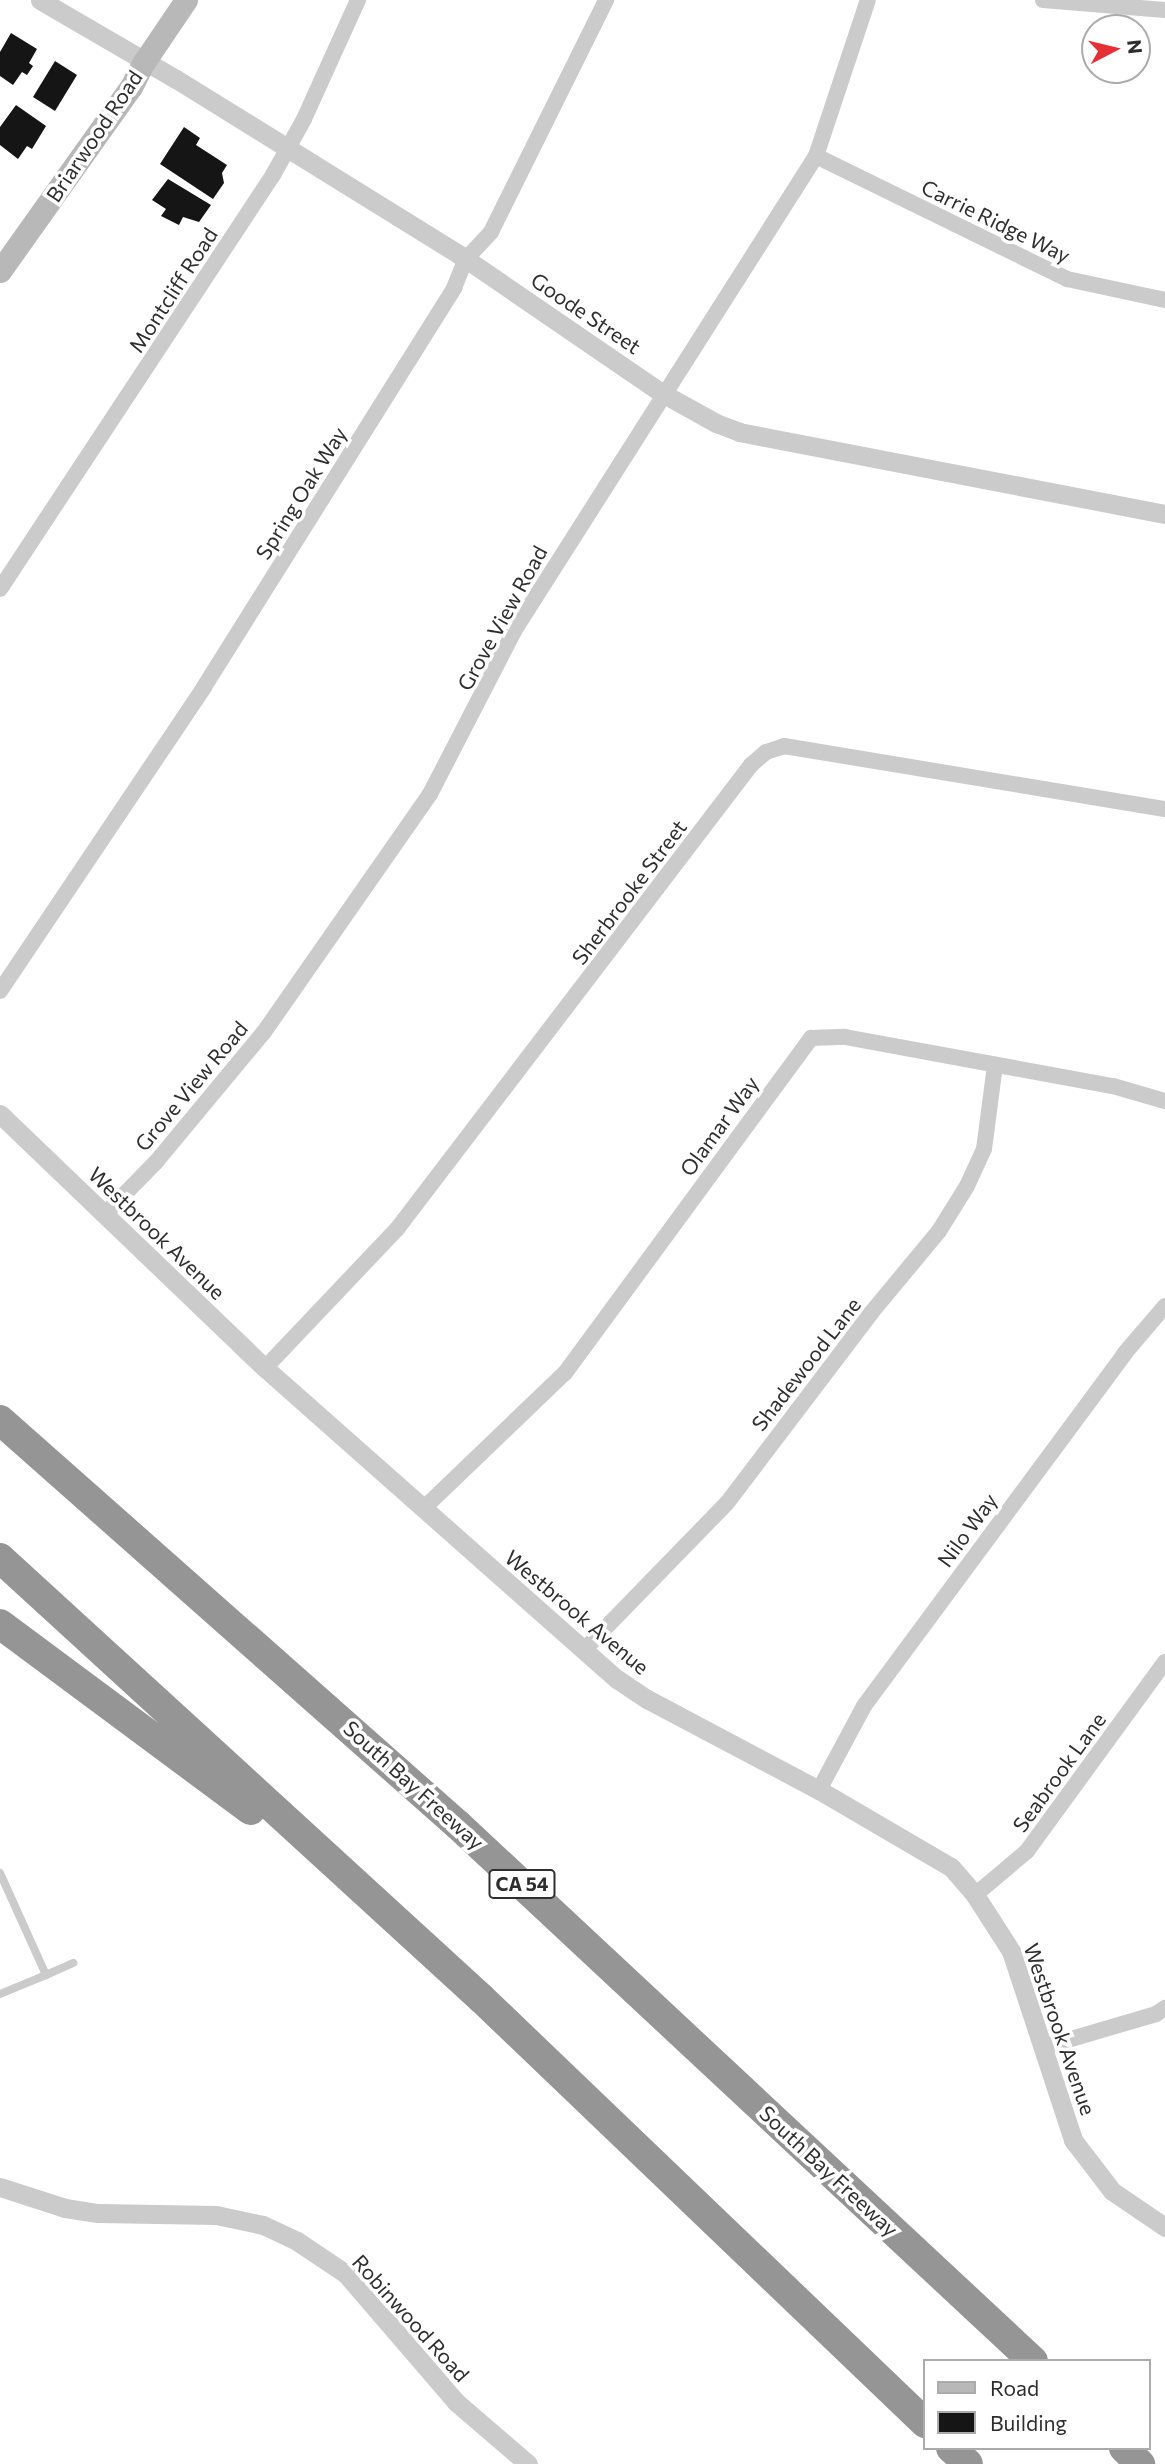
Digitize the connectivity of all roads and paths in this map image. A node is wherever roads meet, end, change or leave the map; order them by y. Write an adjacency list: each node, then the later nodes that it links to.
1 (40, 0): 8 (street, Goode Street)
2 (186, 0): 8 (main road, Briarwood Road)
3 (358, 0): 9 (street, Montcliff Road)
4 (606, 0): 11 (street, Spring Oak Way)
5 (868, 0): 10 (street, Grove View Road)
6 (1043, 0): 7 (street)
7 (1165, 10)
8 (144, 62): 9 (street, Goode Street); 12 (main road, Briarwood Road)
9 (287, 148): 11 (street, Goode Street); 16 (street, Montcliff Road)
10 (816, 156): 13 (street, Carrie Ridge Way); 14 (street, Grove View Road)
11 (466, 259): 14 (street, Goode Street); 18 (street, Spring Oak Way)
12 (0, 271)
13 (1165, 300)
14 (663, 393): 15 (street, Goode Street); 22 (street, Grove View Road)
15 (1165, 514)
16 (0, 589)
17 (1165, 809): 24 (street, Sherbrooke Street)
18 (0, 991)
19 (995, 1065): 20 (street, Olamar Way); 26 (street, Olamar Way); 29 (street, Shadewood Lane)
20 (1165, 1101)
21 (0, 1114): 22 (street, Westbrook Avenue)
22 (104, 1215): 24 (street, Westbrook Avenue)
23 (1165, 1306): 31 (street, Nilo Way)
24 (265, 1367): 26 (street, Westbrook Avenue)
25 (0, 1420): 42 (highway, South Bay Freeway / CA 54)
26 (424, 1508): 29 (street, Westbrook Avenue)
27 (0, 1558): 34 (highway)
28 (0, 1624): 34 (highway)
29 (583, 1651): 31 (street, Westbrook Avenue)
30 (1165, 1662): 33 (street, Seabrook Lane)
31 (819, 1790): 33 (street, Westbrook Avenue)
32 (0, 1873): 36 (lane)
33 (975, 1895): 39 (street, Westbrook Avenue)
34 (383, 1909): 43 (highway)
35 (73, 1963): 36 (lane)
36 (46, 1975): 37 (lane)
37 (0, 1994)
38 (1165, 2008): 39 (street)
39 (1044, 2047): 41 (street, Westbrook Avenue)
40 (1, 2191): 46 (street, Robinwood Road)
41 (1165, 2227)
42 (1031, 2359)
43 (923, 2421)
44 (953, 2450): 47 (highway)
45 (1126, 2450): 48 (highway)
46 (528, 2464)
47 (968, 2464)
48 (1140, 2464)

